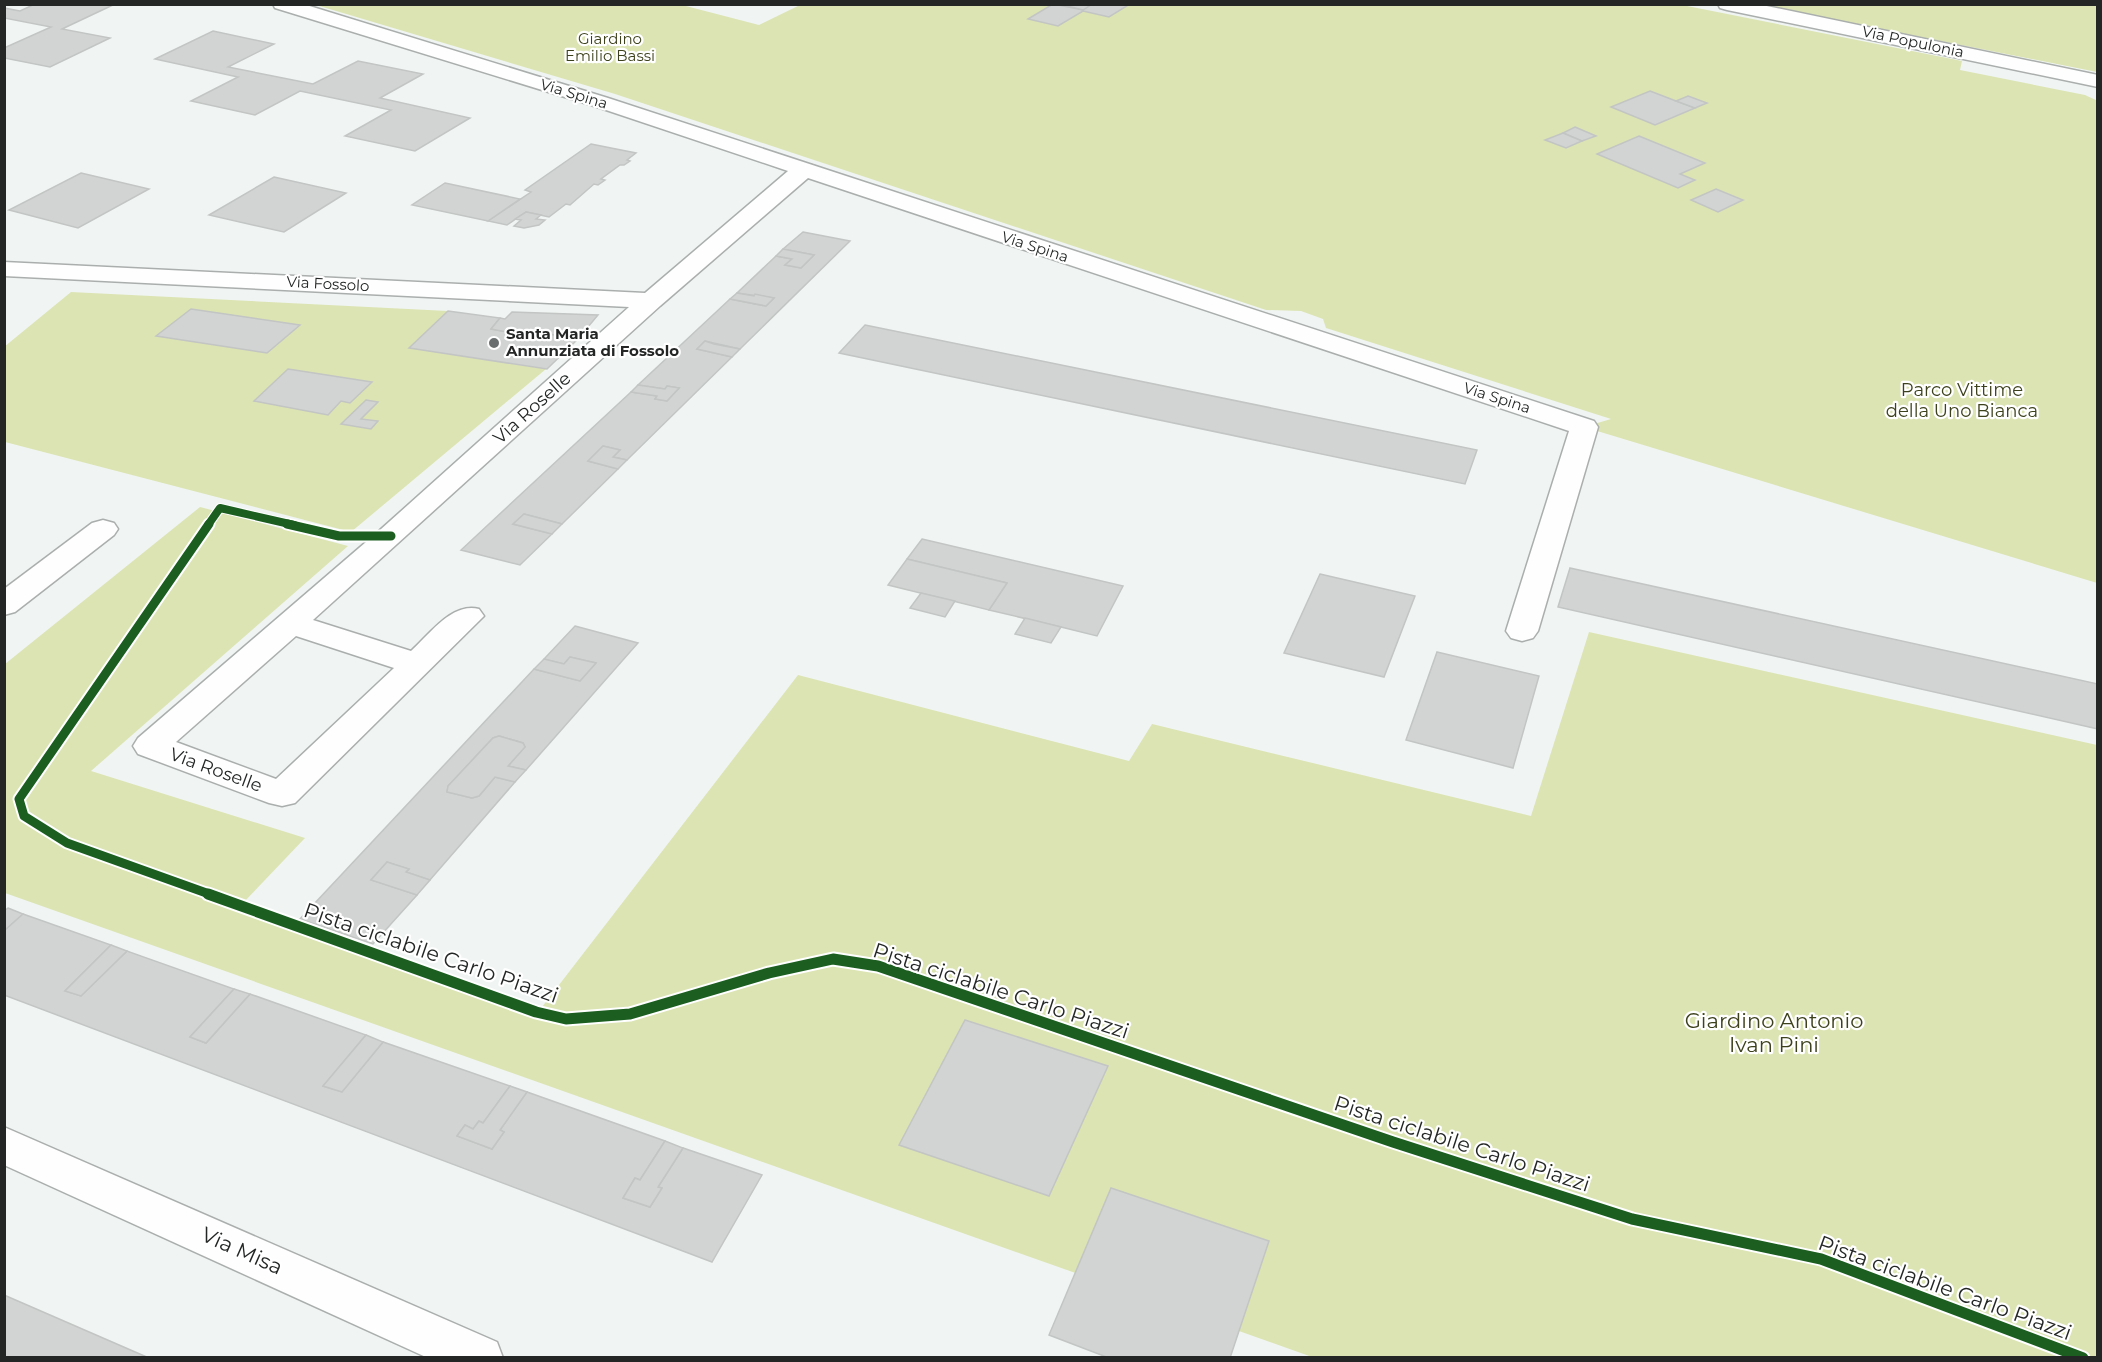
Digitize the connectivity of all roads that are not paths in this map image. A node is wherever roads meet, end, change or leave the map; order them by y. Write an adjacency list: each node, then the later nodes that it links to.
1 (282, 4): 4 (street, Via Spina)
2 (1727, 4): 3 (street, Via Populonia)
3 (2097, 81)
4 (803, 170): 6 (street, Via Roselle); 11 (street, Via Spina)
5 (4, 269): 6 (street, Via Fossolo)
6 (651, 301): 10 (street, Via Roselle)
7 (103, 529): 8 (street)
8 (4, 605)
9 (468, 616): 12 (street, Via Roselle)
10 (291, 624): 12 (street); 12 (street, Via Roselle)
11 (1522, 631)
12 (417, 664)
13 (4, 1145): 14 (street, Via Misa)
14 (480, 1358)

